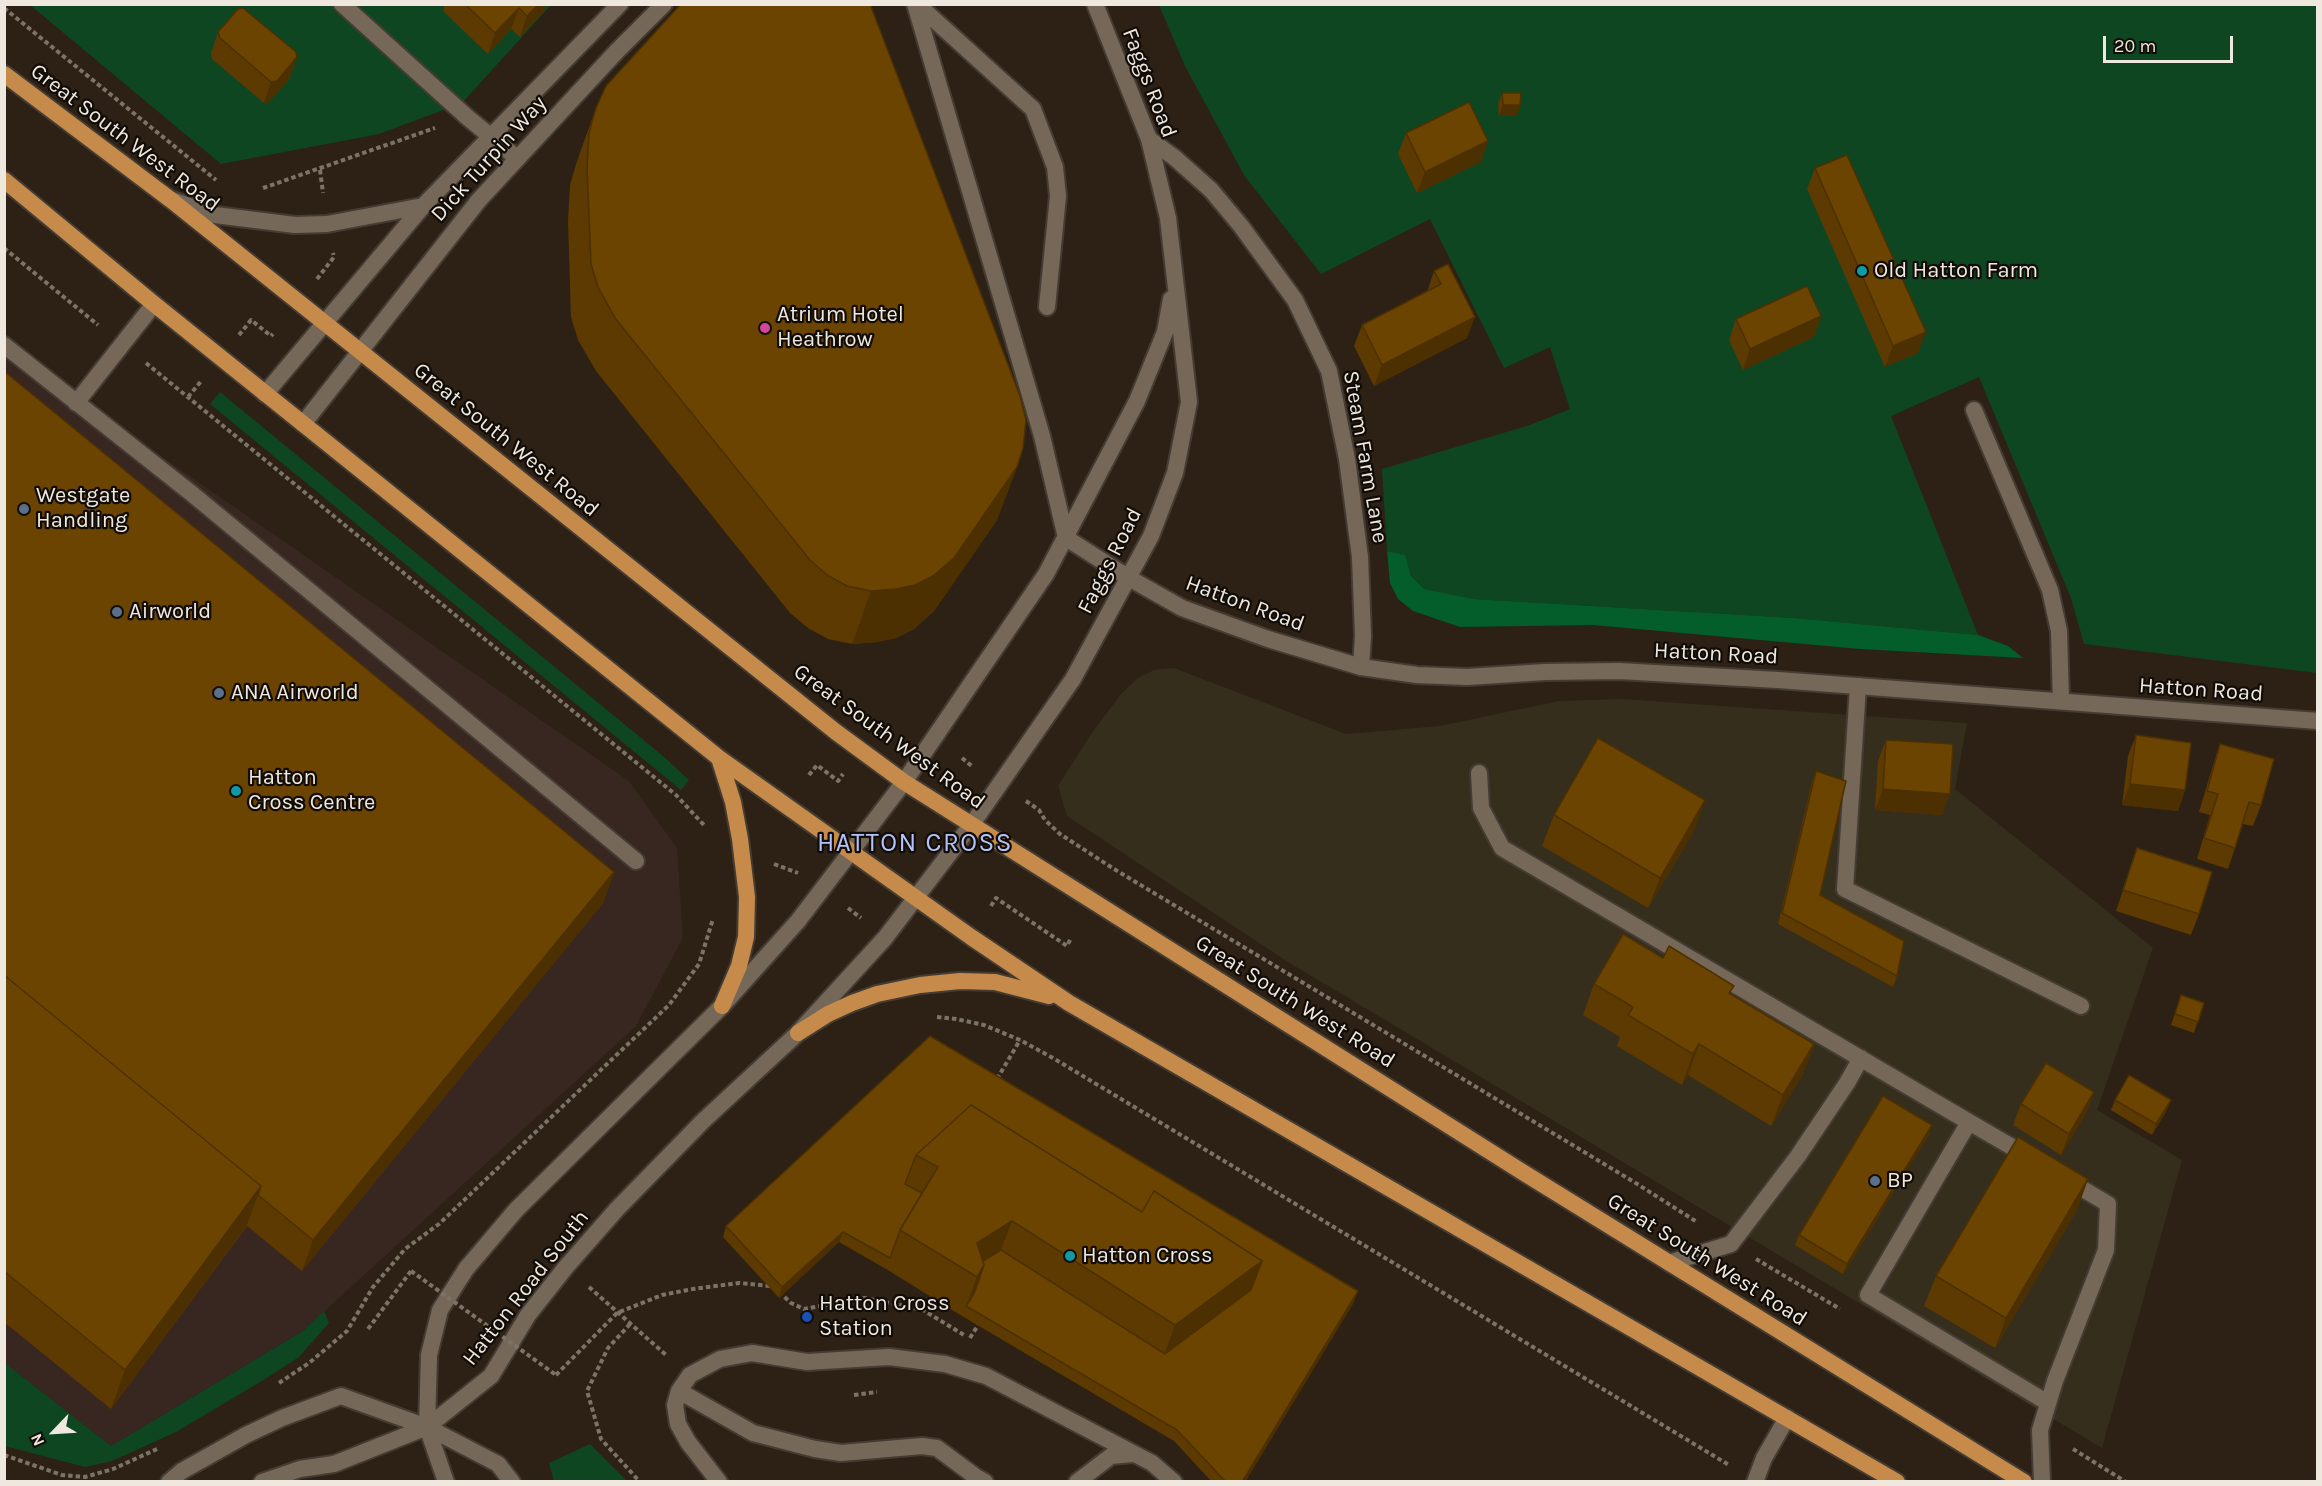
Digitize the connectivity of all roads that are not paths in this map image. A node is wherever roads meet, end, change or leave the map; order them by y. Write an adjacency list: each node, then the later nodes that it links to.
1 (342, 4): 7 (street)
2 (620, 4): 7 (street, Dick Turpin Way)
3 (664, 4): 9 (street, Dick Turpin Way)
4 (916, 4): 15 (street); 23 (street)
5 (1095, 4): 8 (street, Faggs Road)
6 (4, 74): 11 (highway, Great South West Road)
7 (491, 138): 9 (street); 12 (street, Dick Turpin Way)
8 (1149, 139): 13 (street, Faggs Road); 25 (street, Steam Farm Lane)
9 (517, 158): 18 (street, Dick Turpin Way)
10 (4, 180): 14 (highway)
11 (171, 200): 12 (street); 16 (highway, Great South West Road)
12 (423, 206): 16 (street, Dick Turpin Way)
13 (1174, 285): 23 (street, Faggs Road); 24 (street, Faggs Road)
14 (154, 304): 19 (highway); 20 (street)
15 (1047, 307)
16 (324, 323): 18 (highway, Great South West Road); 19 (street)
17 (4, 345): 20 (street)
18 (360, 352): 22 (street, Dick Turpin Way); 31 (highway, Great South West Road)
19 (265, 394): 22 (highway)
20 (76, 403): 34 (street)
21 (1974, 410): 27 (street)
22 (303, 424): 29 (highway)
23 (1066, 538): 24 (street, Hatton Road); 31 (street, Faggs Road)
24 (1129, 578): 25 (street, Hatton Road); 32 (street, Faggs Road)
25 (1361, 667): 26 (street, Hatton Road)
26 (1858, 686): 27 (street, Hatton Road); 38 (street)
27 (2061, 701): 28 (street, Hatton Road)
28 (2318, 721)
29 (719, 758): 33 (highway); 37 (highway)
30 (1479, 773): 40 (street)
31 (904, 782): 32 (highway, Great South West Road); 33 (street, Hatton Road South)
32 (972, 824): 35 (street, Faggs Road); 42 (highway, Great South West Road)
33 (851, 853): 35 (highway); 37 (street, Hatton Road South)
34 (636, 861)
35 (916, 899): 36 (highway); 39 (street, Hatton Road South)
36 (1069, 1003): 39 (highway); 45 (highway)
37 (722, 1006): 46 (street, Hatton Road South)
38 (2081, 1006)
39 (798, 1033): 46 (street, Hatton Road South)
40 (1861, 1058): 41 (street); 42 (street)
41 (1969, 1122): 44 (street); 44 (street)
42 (1669, 1263): 58 (highway, Great South West Road)
43 (679, 1391): 47 (street); 53 (street); 54 (street)
44 (2048, 1403): 59 (street)
45 (1787, 1418): 56 (street); 57 (highway)
46 (427, 1427): 49 (street); 50 (street); 51 (street); 52 (street)
47 (1133, 1454): 48 (street); 55 (street)
48 (1168, 1478)
49 (169, 1482)
50 (262, 1482)
51 (446, 1482)
52 (512, 1482)
53 (719, 1482)
54 (985, 1482)
55 (1077, 1482)
56 (1755, 1482)
57 (1897, 1482)
58 (2024, 1482)
59 (2042, 1482)

